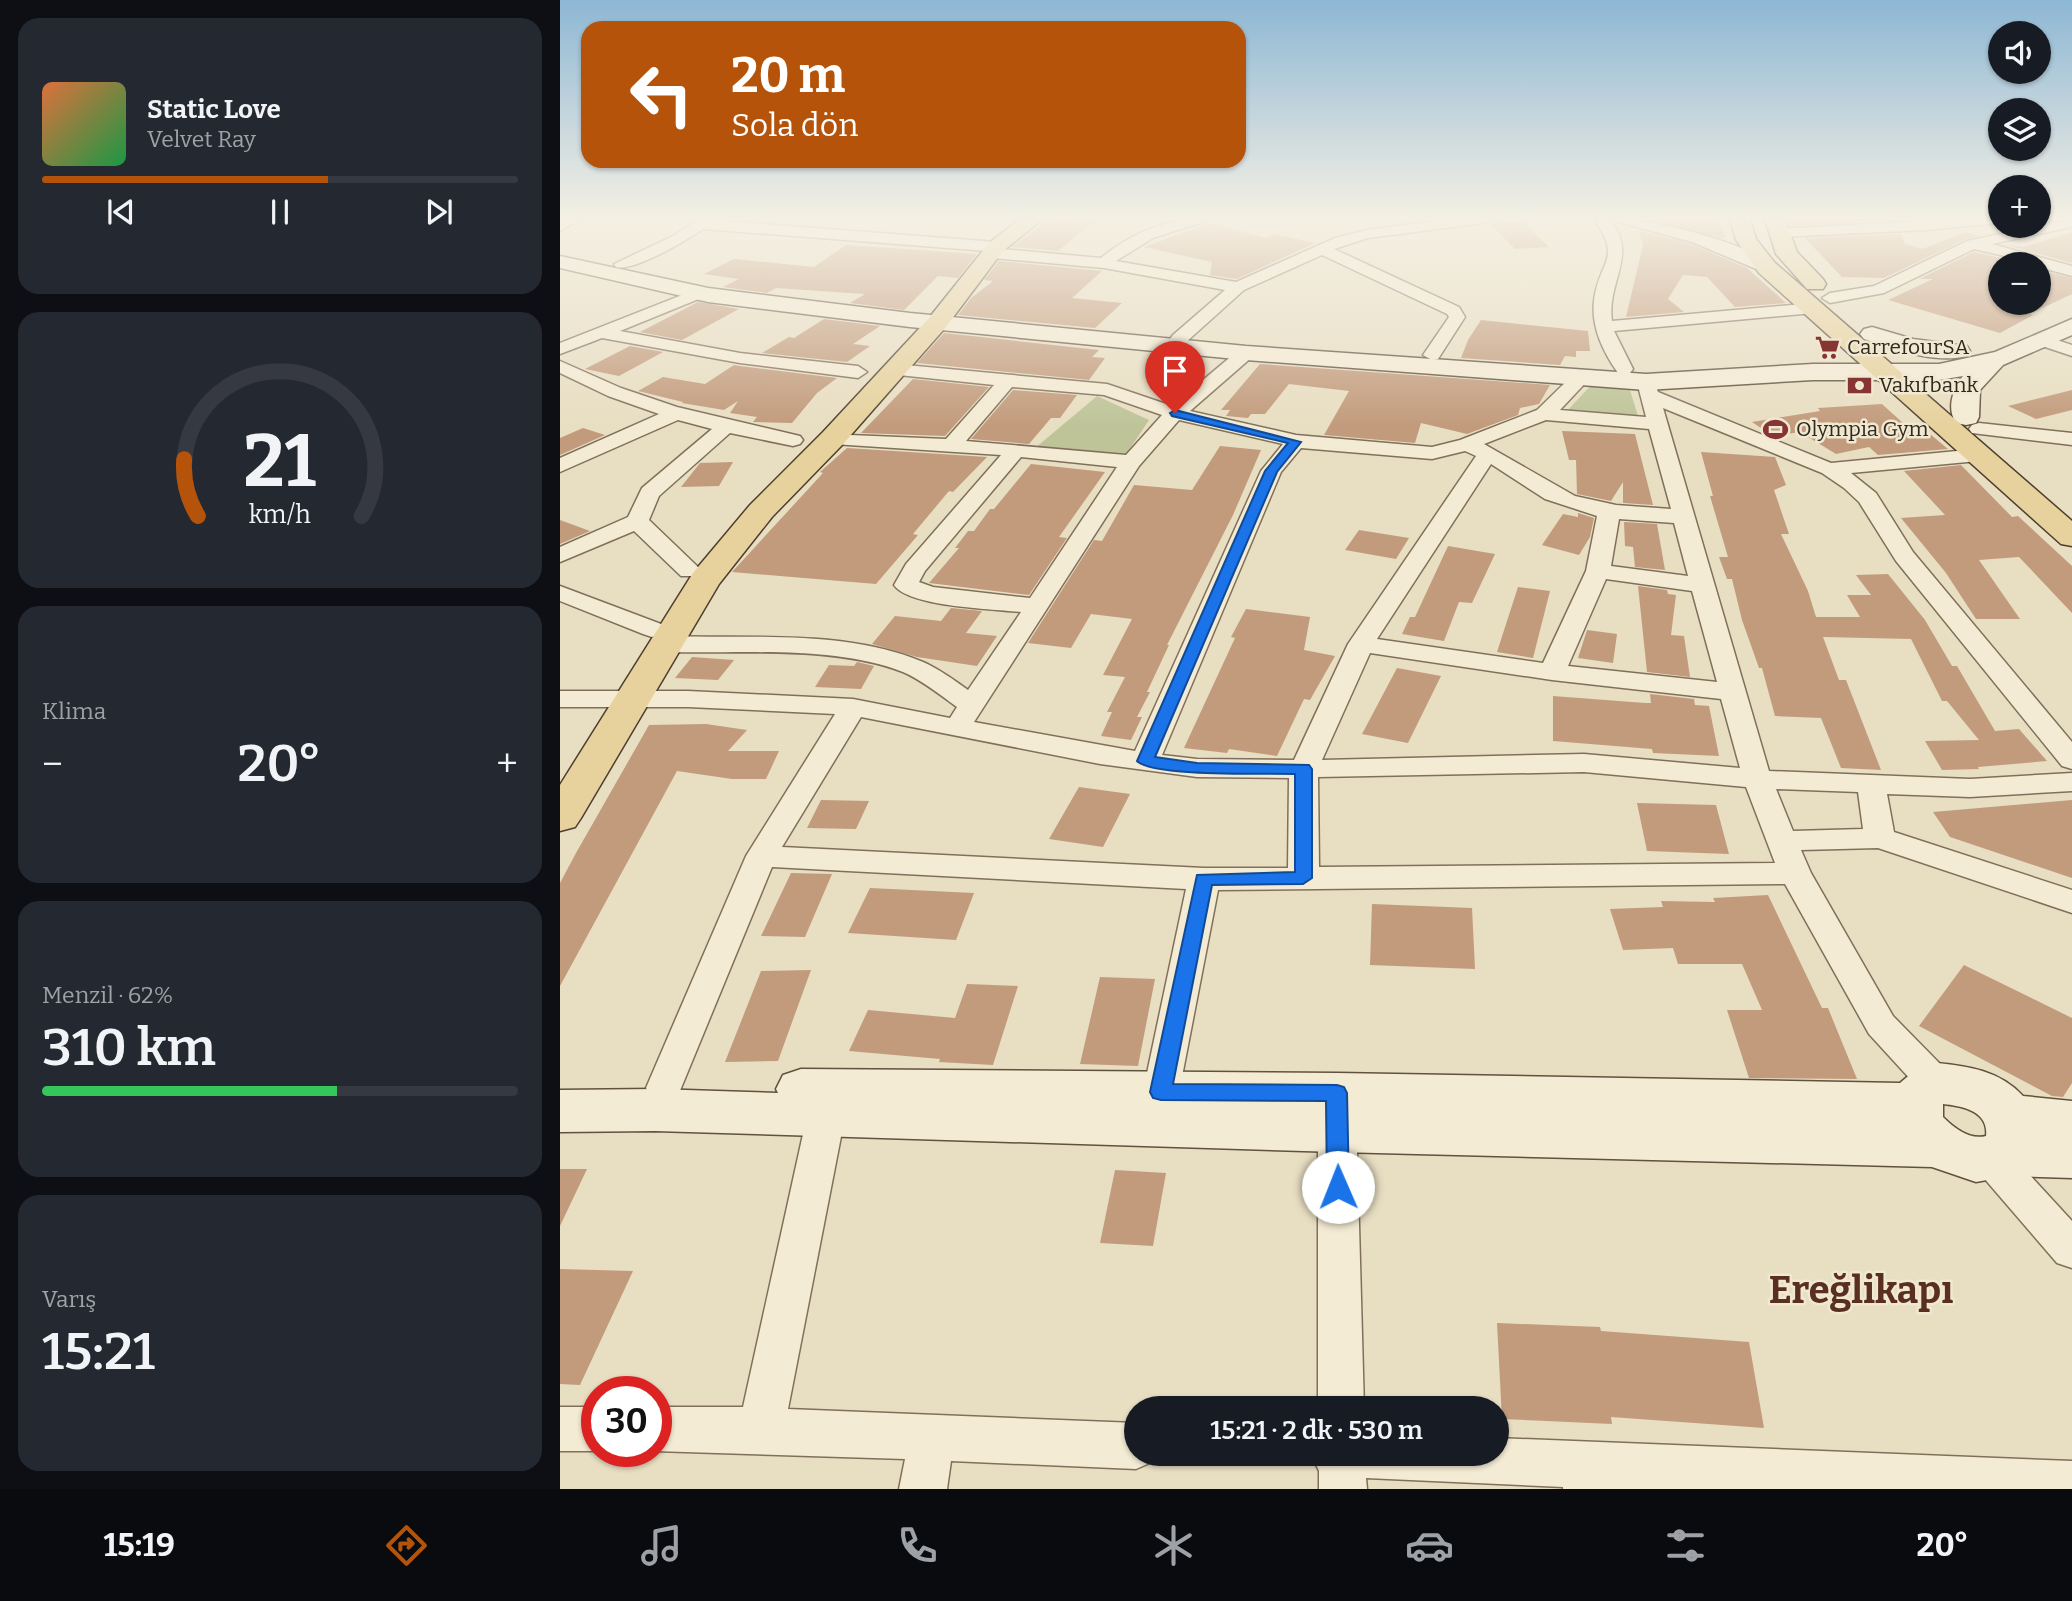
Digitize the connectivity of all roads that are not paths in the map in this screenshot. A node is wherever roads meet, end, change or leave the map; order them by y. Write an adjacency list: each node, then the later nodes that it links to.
1 (680, 288): 10 (main road)
2 (737, 288): 13 (main road)
3 (953, 288): 13 (main road)
4 (1236, 288): 18 (street)
5 (1405, 288): 24 (street)
6 (1607, 288): 14 (street)
7 (1799, 288): 11 (main road)
8 (1811, 288): 11 (main road)
9 (1881, 288): 11 (street)
10 (700, 293): 13 (main road); 17 (street)
11 (1821, 303): 14 (street); 16 (main road); 25 (main road)
12 (2072, 314): 21 (main road)
13 (927, 316): 18 (main road); 23 (main road); 29 (main road); 30 (main road)
14 (1604, 327): 34 (street)
15 (2072, 327): 19 (main road)
16 (1840, 331): 25 (main road); 28 (main road)
17 (602, 333): 20 (street); 30 (street)
18 (1179, 339): 24 (main road)
19 (2042, 340): 22 (street); 26 (main road)
20 (560, 349)
21 (1963, 351): 25 (main road); 25 (main road)
22 (2072, 351)
23 (1246, 353): 31 (main road); 38 (street)
24 (1432, 355): 34 (main road)
25 (1889, 359): 26 (main road); 28 (main road); 36 (main road); 40 (main road)
26 (1994, 360): 40 (main road)
27 (560, 366): 33 (street)
28 (1808, 366): 34 (main road); 36 (main road)
29 (895, 370): 32 (street); 43 (main road)
30 (858, 372): 45 (main road)
31 (1582, 377): 34 (main road); 39 (street)
32 (1007, 380): 38 (street); 47 (street)
33 (586, 381): 35 (street); 37 (street)
34 (1640, 382): 41 (street); 53 (street)
35 (560, 391)
36 (1915, 398): 50 (main road)
37 (678, 413): 42 (street); 52 (street)
38 (1175, 413): 46 (street); 51 (street)
39 (1544, 414): 41 (street); 48 (street)
40 (1972, 423): 44 (street); 54 (main road)
41 (1656, 424): 56 (street)
42 (727, 426): 45 (street); 57 (street)
43 (832, 438): 47 (street); 65 (main road)
44 (2072, 439)
45 (793, 440): 60 (main road)
46 (1296, 442): 48 (street); 74 (street)
47 (951, 446): 49 (street)
48 (1478, 449): 55 (street); 66 (street)
49 (1016, 450): 51 (street); 64 (street)
50 (1978, 455): 53 (street); 58 (main road)
51 (1130, 463): 64 (street)
52 (560, 466)
53 (1829, 469): 73 (street)
54 (2072, 509)
55 (1609, 510): 56 (street); 61 (street)
56 (1682, 517): 62 (street)
57 (637, 521): 59 (street); 60 (street)
58 (2072, 537)
59 (560, 555)
60 (689, 571): 65 (main road)
61 (1598, 571): 62 (street); 67 (street)
62 (1702, 585): 68 (street)
63 (560, 593): 65 (street)
64 (1036, 606): 72 (street)
65 (660, 637): 70 (main road); 72 (street)
66 (1361, 644): 67 (street); 75 (street)
67 (1552, 672): 68 (street)
68 (1733, 692): 77 (street)
69 (560, 699): 70 (street)
70 (621, 700): 71 (street); 76 (main road); 80 (main road)
71 (853, 707): 72 (street); 83 (street)
72 (965, 716): 74 (street)
73 (2072, 760)
74 (1145, 761): 75 (street)
75 (1304, 769): 77 (street); 85 (street)
76 (560, 775)
77 (1757, 779): 79 (street); 82 (street)
78 (2072, 782): 79 (street)
79 (1871, 784): 81 (street)
80 (560, 818)
81 (1881, 838): 82 (street); 87 (street)
82 (1782, 841): 84 (street)
83 (761, 856): 86 (street); 89 (street)
84 (1796, 873): 85 (street); 92 (street)
85 (1303, 878): 86 (street)
86 (1204, 879): 90 (street)
87 (2072, 902)
88 (560, 1088): 89 (main road)
89 (664, 1088): 90 (main road)
90 (1161, 1092): 93 (main road)
91 (560, 1111): 94 (main road)
92 (1930, 1111): 93 (main road); 96 (main road); 96 (main road)
93 (1337, 1112): 94 (main road); 99 (street)
94 (826, 1116): 101 (street)
95 (2072, 1122): 96 (main road)
96 (2001, 1142): 97 (main road); 98 (street)
97 (2072, 1156)
98 (2072, 1250)
99 (1341, 1396)
100 (672, 1429): 101 (street)
101 (761, 1430): 102 (street)
102 (932, 1438): 103 (street); 109 (street)
103 (1124, 1446)
104 (1342, 1466): 110 (street)
105 (1469, 1466): 106 (street)
106 (1585, 1477): 108 (street)
107 (2072, 1485): 108 (street)
108 (2024, 1486)
109 (923, 1489)
110 (1343, 1489)

